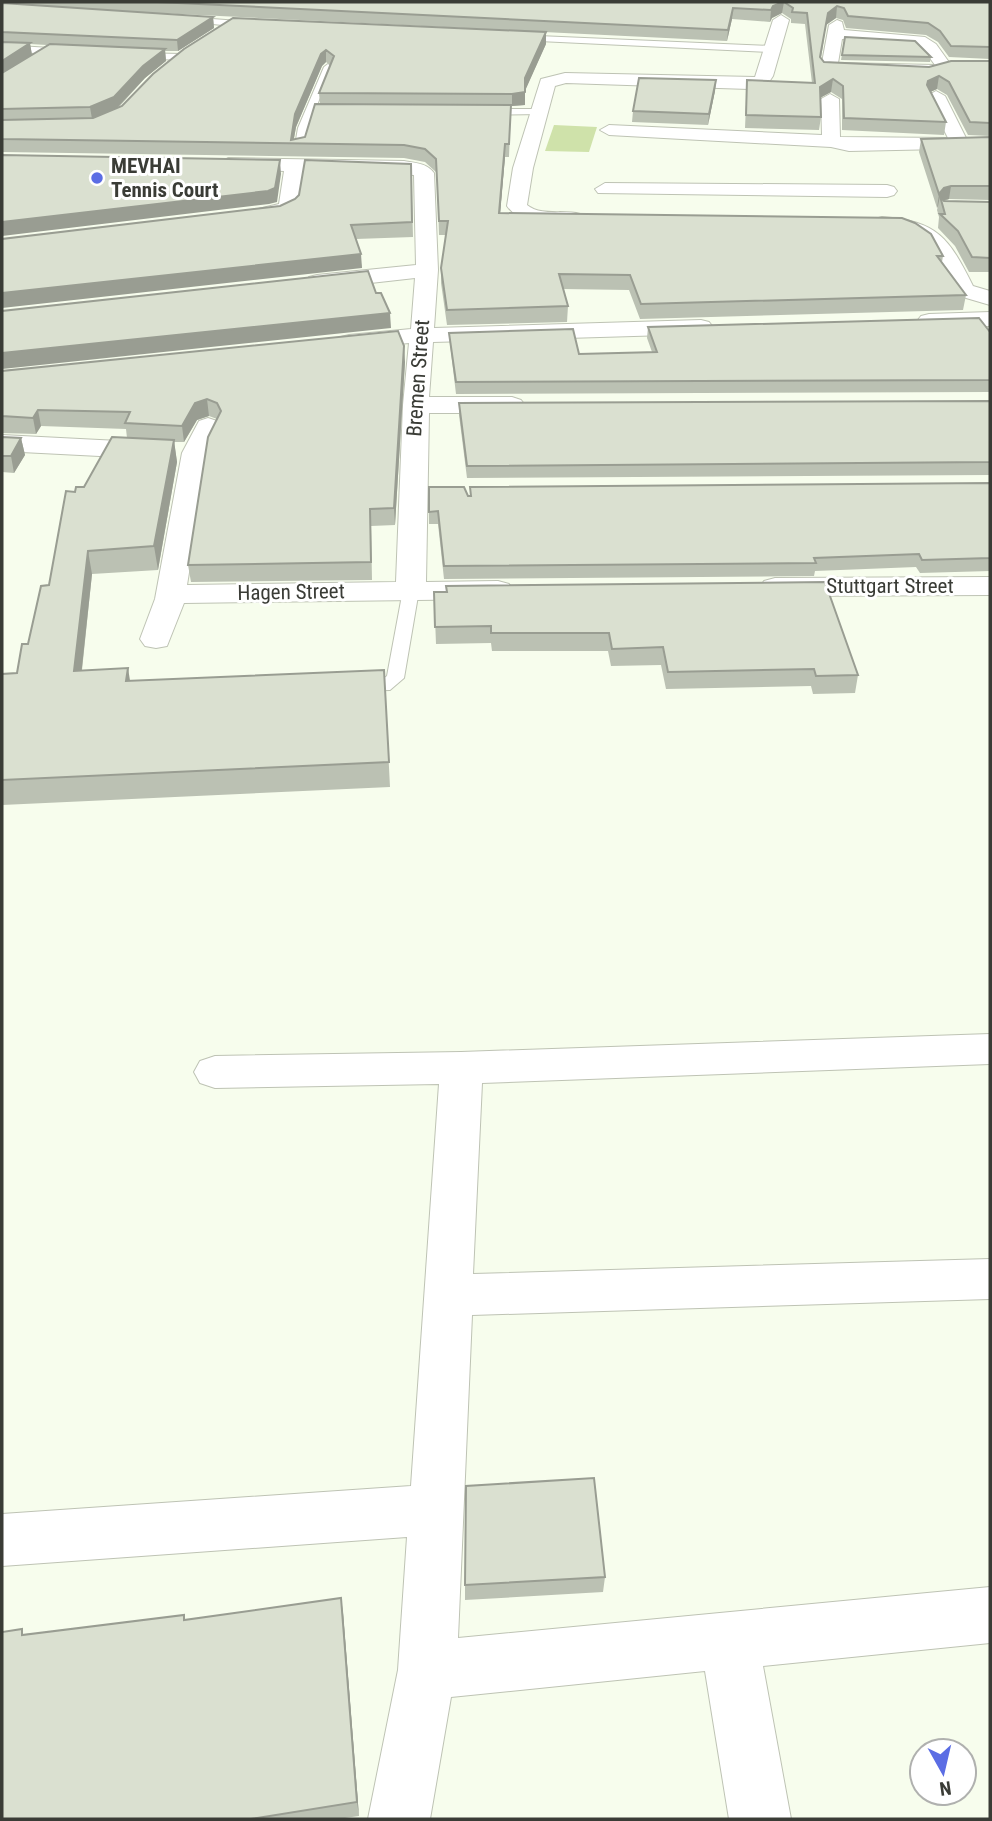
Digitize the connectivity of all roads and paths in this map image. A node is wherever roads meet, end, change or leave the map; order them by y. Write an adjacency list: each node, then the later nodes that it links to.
1 (175, 19): 3 (lane)
2 (781, 20): 9 (street)
3 (231, 24): 4 (lane); 5 (lane)
4 (258, 25)
5 (219, 31)
6 (508, 37): 9 (lane)
7 (2, 48): 8 (lane)
8 (26, 49): 11 (lane); 15 (lane)
9 (771, 49): 25 (street)
10 (190, 50): 14 (lane)
11 (48, 51): 12 (lane); 16 (lane)
12 (83, 52)
13 (133, 55): 14 (lane)
14 (181, 57): 17 (lane)
15 (10, 60)
16 (31, 62)
17 (171, 65)
18 (948, 65): 18 (street)
19 (328, 67): 22 (lane)
20 (936, 96): 26 (street)
21 (830, 99): 27 (street)
22 (310, 111): 23 (lane); 29 (lane)
23 (323, 111)
24 (471, 112): 25 (lane)
25 (538, 112): 34 (street)
26 (959, 142): 27 (street); 28 (street)
27 (840, 143): 27 (street)
28 (990, 143)
29 (297, 157): 31 (street); 35 (street); 38 (street, Bremen Street)
30 (873, 157): 33 (street)
31 (211, 164)
32 (605, 189): 33 (street)
33 (887, 191): 37 (street)
34 (586, 218)
35 (220, 221)
36 (859, 223): 37 (street)
37 (900, 224): 40 (street)
38 (427, 270): 39 (street); 44 (street, Bremen Street)
39 (290, 285)
40 (990, 298)
41 (990, 319): 42 (street)
42 (907, 321)
43 (726, 326): 44 (street)
44 (420, 335): 45 (street); 47 (street, Bremen Street)
45 (325, 345)
46 (539, 404): 47 (street)
47 (416, 405): 53 (street, Bremen Street)
48 (208, 426): 50 (street)
49 (2, 443): 50 (street)
50 (195, 453): 55 (street)
51 (990, 586): 52 (street, Stuttgart Street)
52 (742, 588)
53 (411, 590): 54 (street); 55 (street, Hagen Street); 57 (lane)
54 (521, 590)
55 (170, 594): 56 (street)
56 (156, 639)
57 (336, 688)
58 (990, 1049): 59 (street)
59 (461, 1068): 60 (street); 62 (street)
60 (215, 1072)
61 (990, 1279): 62 (street)
62 (449, 1295): 63 (street)
63 (435, 1510): 64 (street); 67 (street)
64 (2, 1540)
65 (990, 1615): 66 (street)
66 (729, 1639): 67 (street); 69 (street)
67 (426, 1670): 68 (street)
68 (399, 1819)
69 (760, 1819)

